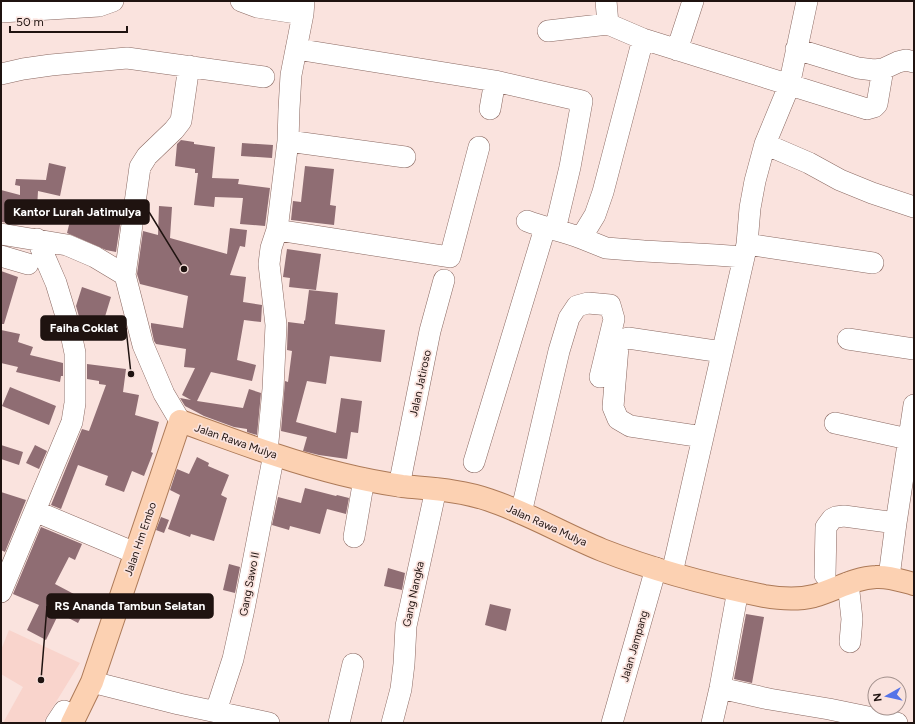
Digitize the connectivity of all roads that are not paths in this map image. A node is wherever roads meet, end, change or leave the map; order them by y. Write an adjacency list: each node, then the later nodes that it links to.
1 (113, 1): 7 (street)
2 (241, 1): 6 (street)
3 (606, 1): 8 (street)
4 (693, 1): 13 (street)
5 (807, 1): 12 (street, Jalan Jampang)
6 (303, 8): 11 (street, Gang Sawo II)
7 (1, 12)
8 (608, 24): 9 (street); 10 (street)
9 (548, 31)
10 (643, 39): 13 (street); 30 (street)
11 (296, 49): 19 (street); 22 (street, Gang Sawo II)
12 (796, 49): 16 (street); 20 (street, Jalan Jampang)
13 (677, 50): 20 (street)
14 (914, 62): 16 (street)
15 (189, 66): 17 (street); 18 (street); 36 (street)
16 (883, 69): 20 (street)
17 (1, 74)
18 (264, 77)
19 (495, 81): 21 (street); 27 (street)
20 (789, 86): 23 (street, Jalan Jampang)
21 (490, 109)
22 (288, 141): 25 (street); 28 (street, Gang Sawo II)
23 (765, 144): 26 (street); 32 (street, Jalan Jampang)
24 (479, 147): 28 (street)
25 (405, 157)
26 (914, 207)
27 (543, 226): 30 (street); 48 (street)
28 (277, 230): 47 (street, Gang Sawo II)
29 (1, 234): 31 (street)
30 (581, 238): 32 (street)
31 (37, 239): 36 (street); 52 (street)
32 (745, 251): 34 (street); 40 (street, Jalan Jampang)
33 (1, 256): 35 (street)
34 (874, 263)
35 (28, 264)
36 (125, 275): 43 (street)
37 (444, 280): 50 (street, Jalan Jatiroso)
38 (848, 339): 39 (street)
39 (914, 349)
40 (722, 352): 45 (street, Jalan Jampang); 45 (street)
41 (600, 377): 53 (street)
42 (914, 405): 46 (street)
43 (180, 421): 47 (main road, Jalan Rawa Mulya); 56 (main road, Jalan Hm Embo)
44 (835, 423): 46 (street)
45 (703, 436): 57 (street, Jalan Jampang)
46 (908, 439): 54 (street)
47 (271, 453): 49 (main road, Jalan Rawa Mulya); 68 (street, Gang Sawo II)
48 (474, 462)
49 (364, 479): 50 (main road, Jalan Rawa Mulya); 55 (street)
50 (399, 486): 51 (main road, Jalan Rawa Mulya)
51 (436, 490): 53 (main road, Jalan Rawa Mulya); 72 (street, Gang Nangka)
52 (35, 511): 56 (street); 63 (street)
53 (521, 513): 57 (main road, Jalan Rawa Mulya)
54 (896, 522): 58 (street); 59 (street)
55 (354, 537)
56 (135, 553): 66 (main road, Jalan Hm Embo)
57 (664, 570): 62 (main road, Jalan Rawa Mulya); 73 (street, Jalan Jampang)
58 (825, 575)
59 (889, 577): 60 (main road, Jalan Rawa Mulya); 61 (main road, Jalan Rawa Mulya)
60 (848, 583): 62 (main road, Jalan Rawa Mulya); 64 (street)
61 (914, 584)
62 (738, 590): 67 (street)
63 (1, 592)
64 (850, 642)
65 (353, 664): 71 (street)
66 (92, 682): 68 (street); 69 (main road, Jalan Hm Embo)
67 (720, 688): 74 (street); 75 (street)
68 (216, 711): 70 (street)
69 (64, 719)
70 (269, 723)
71 (339, 723)
72 (392, 723)
73 (612, 723)
74 (712, 723)
75 (897, 723)

